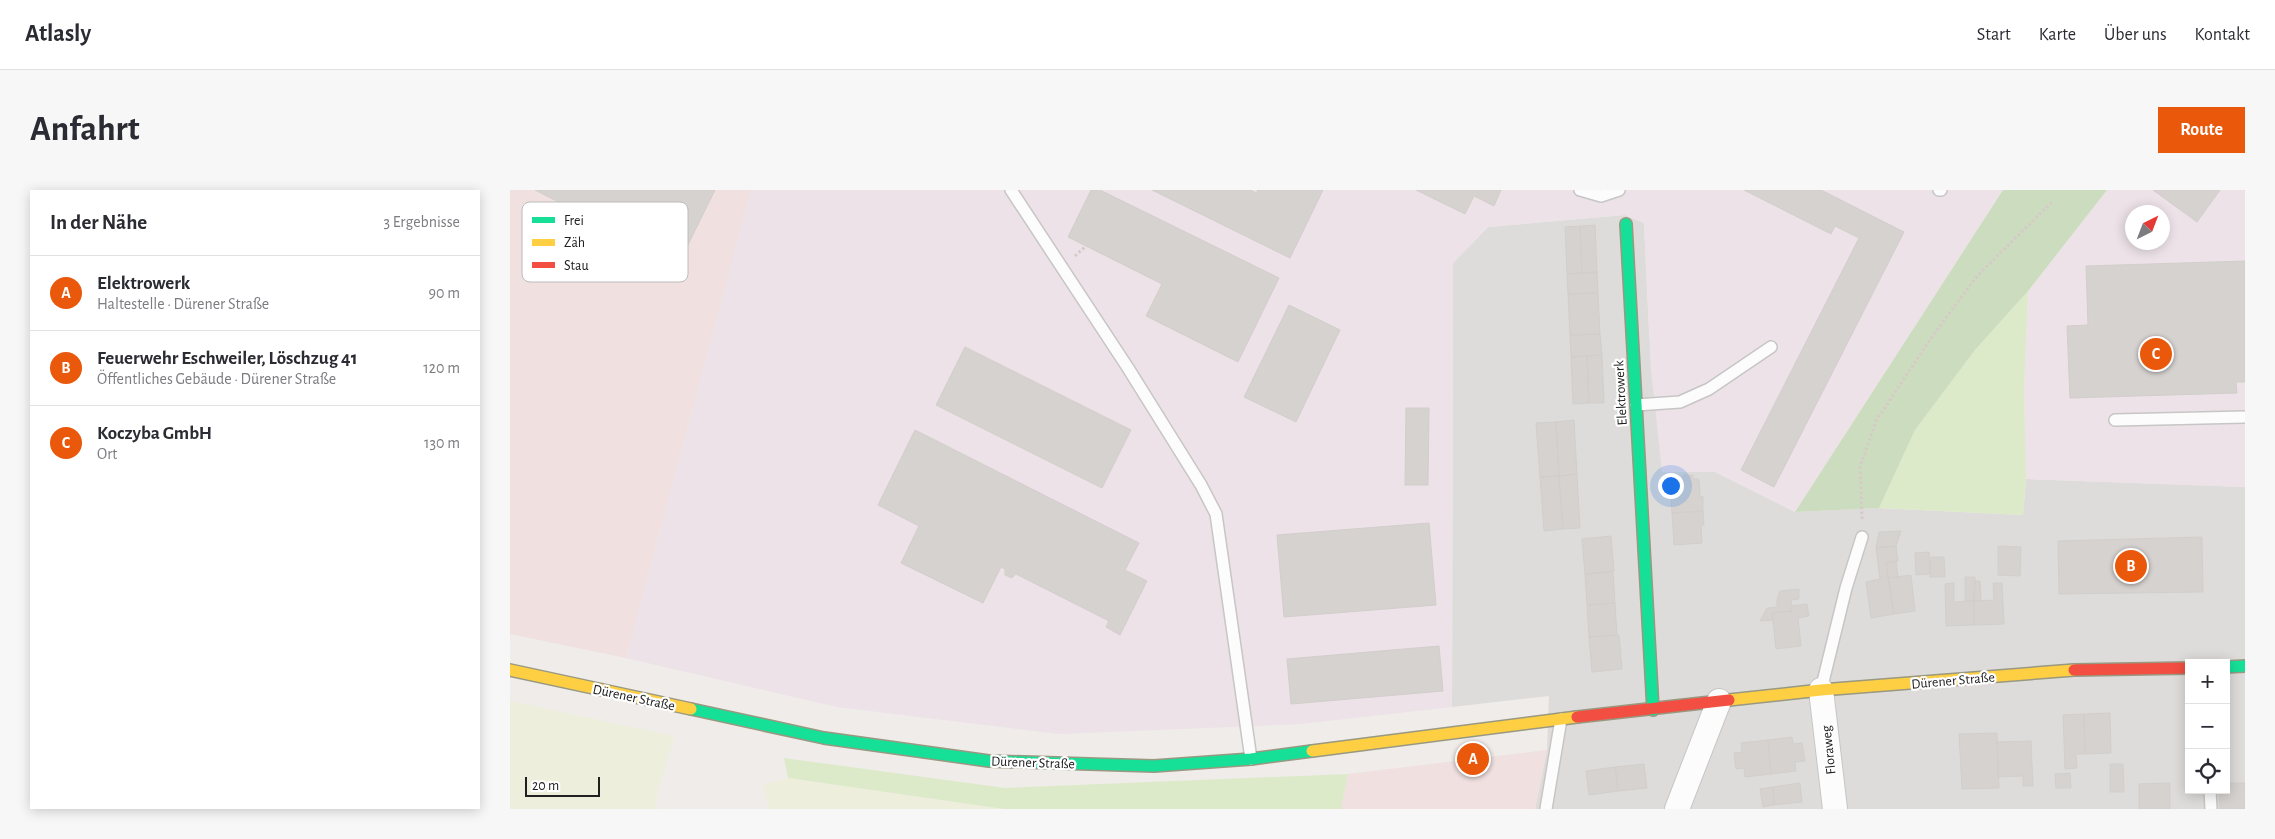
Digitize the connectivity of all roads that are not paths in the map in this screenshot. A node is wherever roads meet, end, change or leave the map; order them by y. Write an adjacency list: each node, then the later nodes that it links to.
1 (1011, 190): 18 (lane)
2 (1580, 190): 3 (lane)
3 (1619, 190)
4 (1626, 224): 6 (street, Elektrowerk)
5 (1771, 347): 6 (lane)
6 (1636, 405): 16 (street, Elektrowerk)
7 (2245, 417): 8 (lane)
8 (2115, 420)
9 (1862, 537): 14 (lane)
10 (2245, 666): 11 (street)
11 (2230, 667)
12 (2185, 668): 14 (street, Dürener Straße)
13 (510, 670): 18 (street, Dürener Straße)
14 (1821, 690): 15 (street, Dürener Straße); 22 (street, Floraweg)
15 (1718, 701): 16 (street, Dürener Straße); 21 (street)
16 (1652, 710): 17 (street, Dürener Straße)
17 (1561, 719): 18 (street, Dürener Straße); 20 (lane)
18 (1251, 759)
19 (2210, 794): 23 (lane)
20 (1546, 809)
21 (1677, 809)
22 (1835, 809)
23 (2211, 809)

